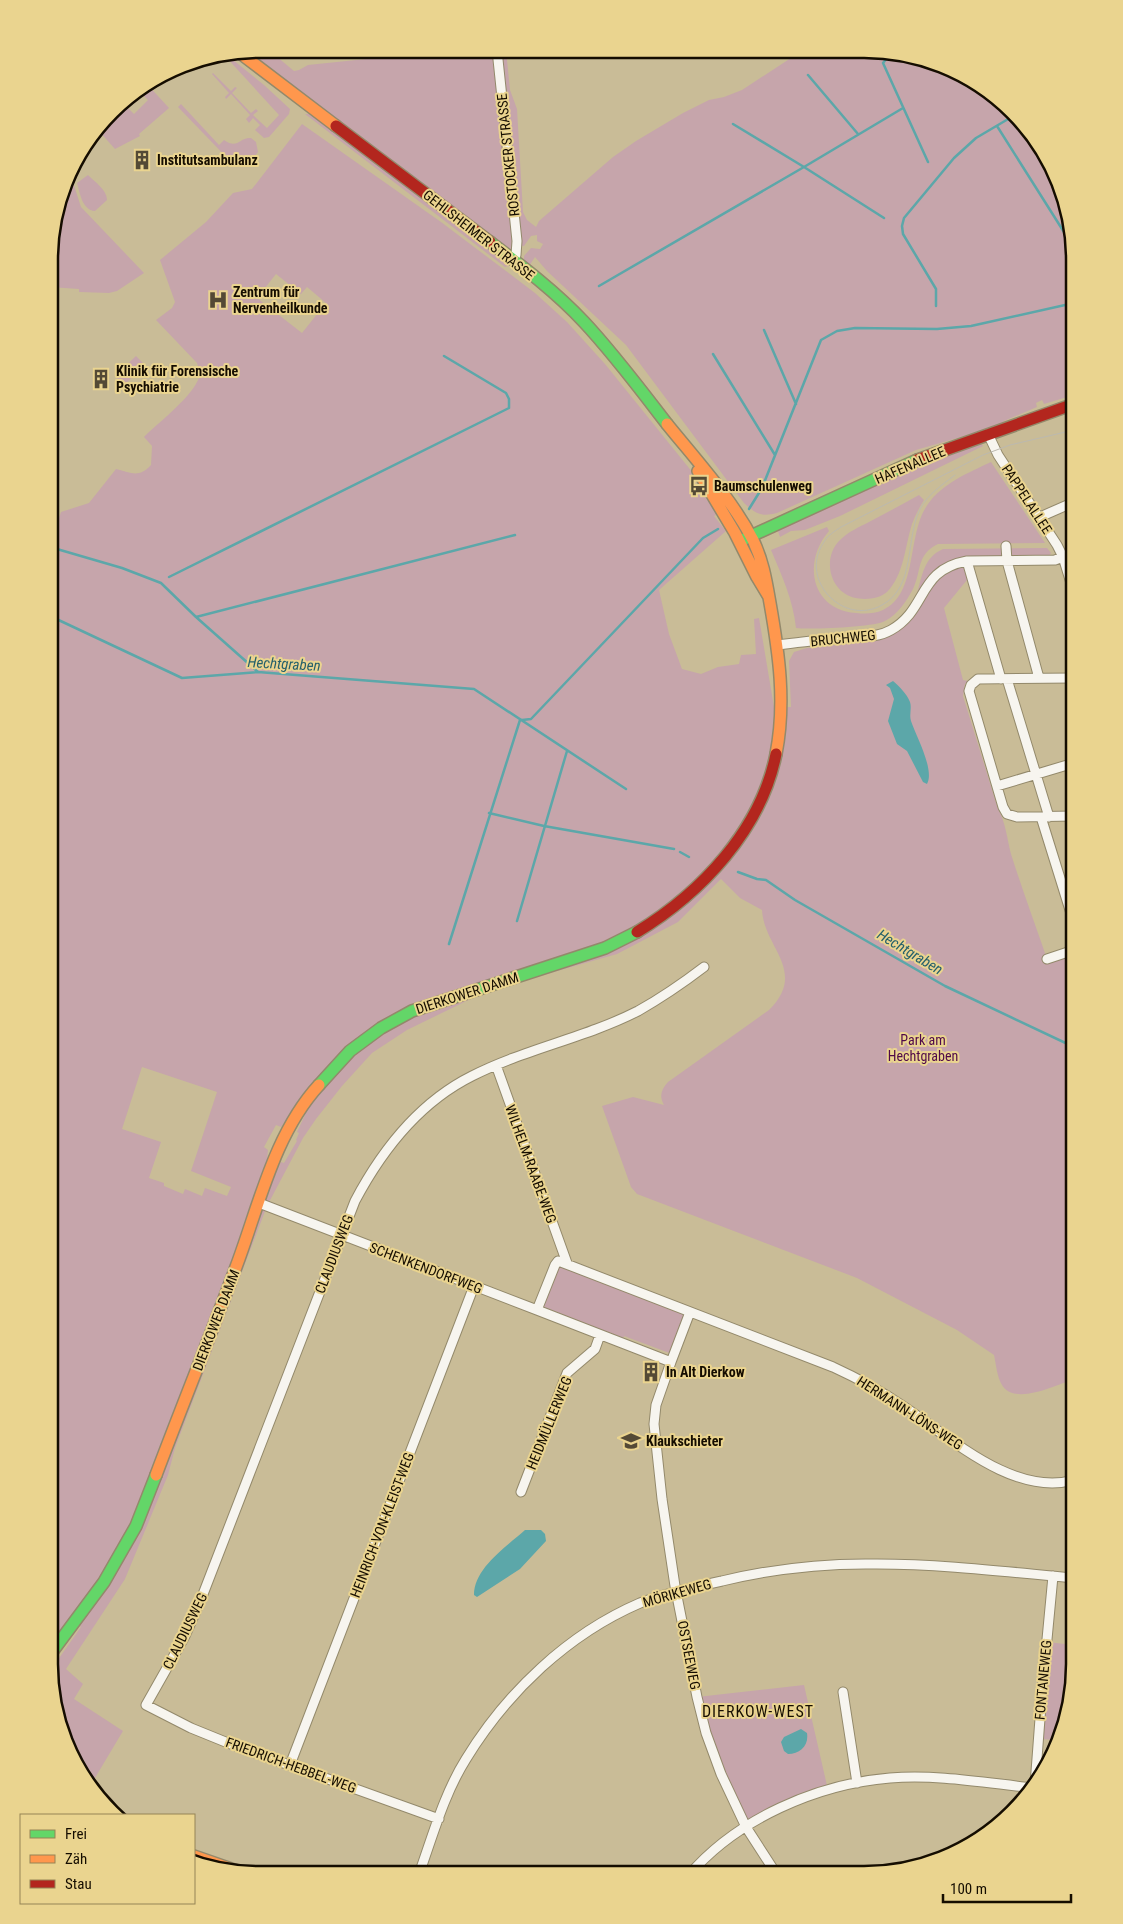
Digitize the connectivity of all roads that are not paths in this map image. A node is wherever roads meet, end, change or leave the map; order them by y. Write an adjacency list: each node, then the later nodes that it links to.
1 (247, 58): 3 (street, GEHLSHEIMER STRASSE)
2 (498, 58): 3 (street, ROSTOCKER STRASSE)
3 (514, 255): 8 (street, GEHLSHEIMER STRASSE)
4 (1066, 407): 5 (street, HAFENALLEE)
5 (988, 434): 7 (street, PAPPELALLEE); 8 (street, HAFENALLEE)
6 (1066, 506): 7 (street)
7 (1040, 517): 10 (street, PAPPELALLEE)
8 (746, 539): 14 (street, DIERKOWER DAMM)
9 (1006, 546): 12 (street)
10 (1063, 557): 12 (street, BRUCHWEG); 13 (street, PAPPELALLEE)
11 (967, 561): 12 (street, BRUCHWEG); 14 (street, BRUCHWEG); 17 (street)
12 (1007, 561): 15 (street)
13 (1066, 567)
14 (778, 645): 28 (street, DIERKOWER DAMM)
15 (1039, 678): 16 (street); 17 (street)
16 (1066, 678)
17 (1004, 679): 19 (street); 20 (street)
18 (1066, 765): 19 (street)
19 (1036, 774): 20 (street); 22 (street)
20 (997, 786): 22 (street)
21 (1066, 816): 22 (street)
22 (1045, 817): 23 (street)
23 (1066, 894)
24 (1066, 953): 25 (street)
25 (1047, 959)
26 (704, 966): 27 (street, CLAUDIUSWEG)
27 (496, 1066): 29 (street, CLAUDIUSWEG); 30 (street, WILHELM-RAABE-WEG)
28 (259, 1203): 29 (street, SCHENKENDORFWEG); 41 (street, DIERKOWER DAMM)
29 (341, 1235): 31 (street, SCHENKENDORFWEG); 43 (street, CLAUDIUSWEG)
30 (567, 1263): 32 (street); 33 (street, HERMANN-LÖNS-WEG)
31 (474, 1286): 32 (street, SCHENKENDORFWEG); 44 (street, HEINRICH-VON-KLEIST-WEG)
32 (536, 1310): 34 (street, SCHENKENDORFWEG)
33 (690, 1312): 35 (street, OSTSEEWEG); 36 (street, HERMANN-LÖNS-WEG)
34 (600, 1334): 35 (street, SCHENKENDORFWEG); 37 (street, HEIDMÜLLERWEG)
35 (671, 1362): 40 (street, OSTSEEWEG)
36 (1066, 1481)
37 (521, 1492)
38 (1053, 1576): 39 (street, MÖRIKEWEG); 40 (street, MÖRIKEWEG); 45 (street, FONTANEWEG)
39 (1066, 1577)
40 (676, 1591): 48 (street, MÖRIKEWEG); 49 (street, OSTSEEWEG)
41 (58, 1644)
42 (842, 1692): 46 (street)
43 (146, 1705): 44 (street, FRIEDRICH-HEBBEL-WEG)
44 (290, 1765): 48 (street, FRIEDRICH-HEBBEL-WEG)
45 (1035, 1771)
46 (857, 1783): 47 (street); 49 (street)
47 (1026, 1785)
48 (439, 1819): 50 (street, MÖRIKEWEG)
49 (746, 1827): 51 (street); 52 (street, OSTSEEWEG)
50 (422, 1866)
51 (698, 1866)
52 (770, 1866)

